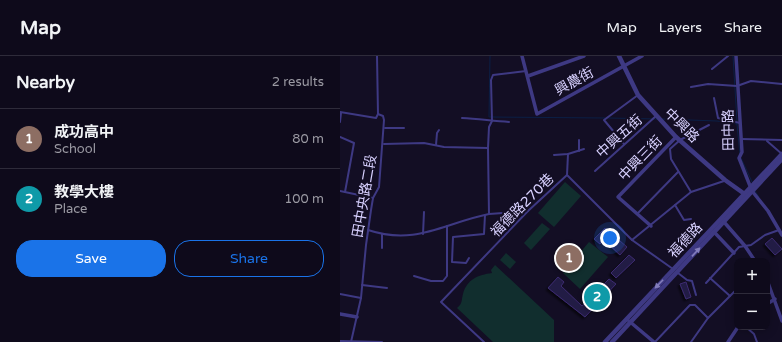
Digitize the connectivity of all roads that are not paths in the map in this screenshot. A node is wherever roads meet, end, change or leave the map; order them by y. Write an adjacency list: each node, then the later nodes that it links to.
1 (377, 56): 18 (lane, 田中央路二段)
2 (522, 56): 10 (street)
3 (584, 56): 11 (street)
4 (619, 56): 8 (street, 中興路)
5 (642, 56): 8 (street, 興農街)
6 (728, 56): 9 (lane)
7 (736, 56): 13 (street, 田中路)
8 (624, 66): 11 (street, 興農街); 15 (street, 中興路)
9 (712, 69)
10 (527, 71): 11 (street); 21 (lane)
11 (528, 76)
12 (782, 84): 13 (lane)
13 (737, 86): 14 (lane); 24 (street, 田中路)
14 (691, 87)
15 (638, 95): 19 (street, 中興路); 36 (lane)
16 (714, 98): 24 (lane)
17 (341, 112): 18 (lane); 22 (lane)
18 (378, 114): 26 (lane, 田中央路二段)
19 (657, 116): 30 (street, 中興路); 36 (lane, 中興五街)
20 (462, 118): 21 (lane)
21 (492, 121): 23 (lane); 38 (lane)
22 (340, 122)
23 (509, 122)
24 (740, 123): 31 (street, 田中路)
25 (709, 125): 30 (lane)
26 (384, 128): 27 (lane); 35 (lane, 田中央路二段)
27 (404, 128)
28 (439, 130): 37 (lane)
29 (340, 137): 51 (lane)
30 (678, 138): 46 (lane); 48 (street, 中興路); 59 (street, 中興三街)
31 (741, 139): 33 (lane); 49 (street, 田中路)
32 (579, 140): 40 (lane)
33 (766, 140): 34 (lane); 42 (lane)
34 (782, 140)
35 (384, 144): 37 (lane); 54 (lane, 田中央路二段)
36 (624, 144): 45 (lane, 中興五街)
37 (436, 145): 38 (lane)
38 (488, 148): 58 (lane)
39 (584, 149): 40 (lane)
40 (578, 151): 41 (lane)
41 (568, 154): 43 (lane); 47 (lane)
42 (782, 154): 49 (street, 福德路)
43 (554, 155)
44 (782, 159): 49 (street, 福德路)
45 (595, 171)
46 (678, 172): 52 (lane); 59 (lane)
47 (567, 175): 56 (lane, 福德路270巷); 71 (lane, 福德路270巷)
48 (725, 180): 52 (lane); 53 (street, 中興路)
49 (752, 188): 53 (street, 福德路); 66 (street, 田中路)
50 (340, 190): 51 (lane)
51 (345, 192): 54 (lane)
52 (691, 192): 55 (lane)
53 (745, 195): 62 (street, 福德路); 77 (street, 福德路)
54 (373, 198): 65 (lane, 田中央路二段)
55 (675, 205): 61 (lane); 64 (lane)
56 (528, 211): 58 (lane); 101 (lane, 福德路270巷)
57 (424, 212): 69 (lane)
58 (489, 214): 60 (lane)
59 (637, 214): 64 (street, 中興三街)
60 (485, 215): 63 (lane); 75 (lane)
61 (691, 219)
62 (724, 222): 67 (street, 福德路); 72 (street)
63 (447, 226): 69 (lane); 78 (lane)
64 (651, 226): 71 (lane)
65 (368, 230): 68 (lane); 81 (lane, 田中央路二段)
66 (779, 230): 70 (street, 田中路); 72 (lane)
67 (715, 233): 74 (street); 77 (street, 福德路, one-way to 67)
68 (382, 234): 69 (lane); 73 (lane)
69 (423, 234)
70 (782, 234)
71 (632, 240): 77 (lane, 福德路270巷)
72 (745, 246): 74 (lane); 76 (street)
73 (382, 248)
74 (734, 253): 79 (lane)
75 (469, 258)
76 (753, 258)
77 (676, 271): 86 (lane, 福德路270巷); 94 (street, 福德路)
78 (414, 276)
79 (710, 277): 80 (lane); 87 (lane)
80 (706, 283)
81 (362, 285): 83 (lane); 88 (lane, 田中央路二段)
82 (770, 287): 89 (street)
83 (388, 288)
84 (734, 292): 87 (lane)
85 (340, 294): 88 (lane)
86 (696, 294)
87 (730, 296): 93 (lane)
88 (362, 298): 92 (lane, 田中央路二段)
89 (775, 299): 90 (street); 95 (street)
90 (770, 302)
91 (340, 314): 92 (street)
92 (357, 317): 99 (lane, 田中央路二段)
93 (708, 318): 104 (lane); 105 (lane)
94 (628, 320): 102 (street, 福德路); 103 (street, 福德路); 104 (street)
95 (782, 321)
96 (736, 330): 106 (street)
97 (749, 330): 107 (lane)
98 (340, 341): 99 (lane)
99 (351, 341): 100 (lane)
100 (382, 342)
101 (484, 342)
102 (605, 342)
103 (612, 342)
104 (654, 342)
105 (691, 342)
106 (728, 342)
107 (757, 342)

